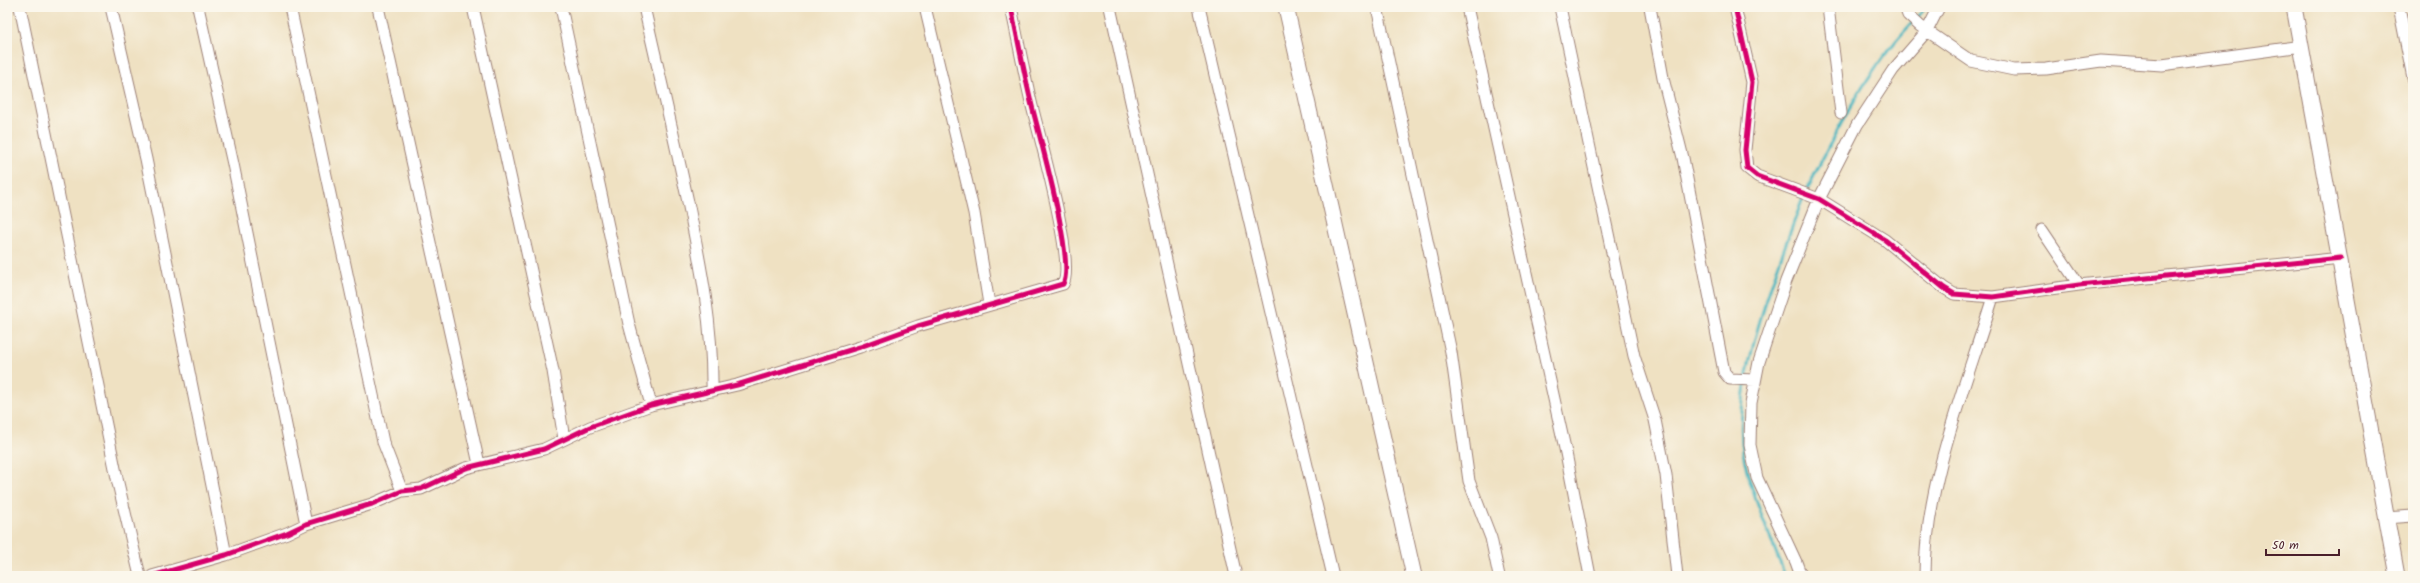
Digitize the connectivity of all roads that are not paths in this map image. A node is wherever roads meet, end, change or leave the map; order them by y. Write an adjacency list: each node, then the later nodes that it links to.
1 (20, 7): 44 (street)
2 (111, 7): 43 (street)
3 (198, 7): 42 (street)
4 (290, 7): 39 (street)
5 (378, 7): 38 (street)
6 (473, 7): 37 (street)
7 (561, 7): 36 (street)
8 (644, 7): 35 (street)
9 (925, 7): 33 (street)
10 (1011, 7): 33 (street)
11 (1110, 7): 46 (street)
12 (1199, 7): 47 (street)
13 (1286, 7): 48 (street)
14 (1377, 7): 49 (street)
15 (1467, 7): 50 (street)
16 (1560, 7): 51 (street)
17 (1650, 7): 34 (street)
18 (1735, 7): 28 (street)
19 (1828, 7): 27 (street)
20 (1905, 7): 24 (street)
21 (1939, 7): 24 (street)
22 (2294, 7): 25 (street)
23 (2398, 7): 26 (street)
24 (1924, 29): 25 (street); 28 (street)
25 (2302, 46): 30 (street)
26 (2413, 78)
27 (1841, 113)
28 (1819, 199): 32 (street); 34 (street)
29 (2042, 230): 31 (street)
30 (2341, 258): 31 (street); 41 (street)
31 (2079, 285): 32 (street)
32 (1993, 297): 53 (street)
33 (989, 304): 35 (street)
34 (1755, 380): 52 (street)
35 (712, 391): 36 (street)
36 (651, 405): 37 (street)
37 (564, 439): 38 (street)
38 (479, 464): 39 (street)
39 (402, 491): 42 (street)
40 (2413, 516): 41 (street)
41 (2386, 518): 54 (street)
42 (306, 524): 43 (street)
43 (226, 555): 45 (street)
44 (140, 576)
45 (152, 576)
46 (1236, 576)
47 (1333, 576)
48 (1414, 576)
49 (1499, 576)
50 (1590, 576)
51 (1677, 576)
52 (1801, 576)
53 (1925, 576)
54 (2397, 576)

